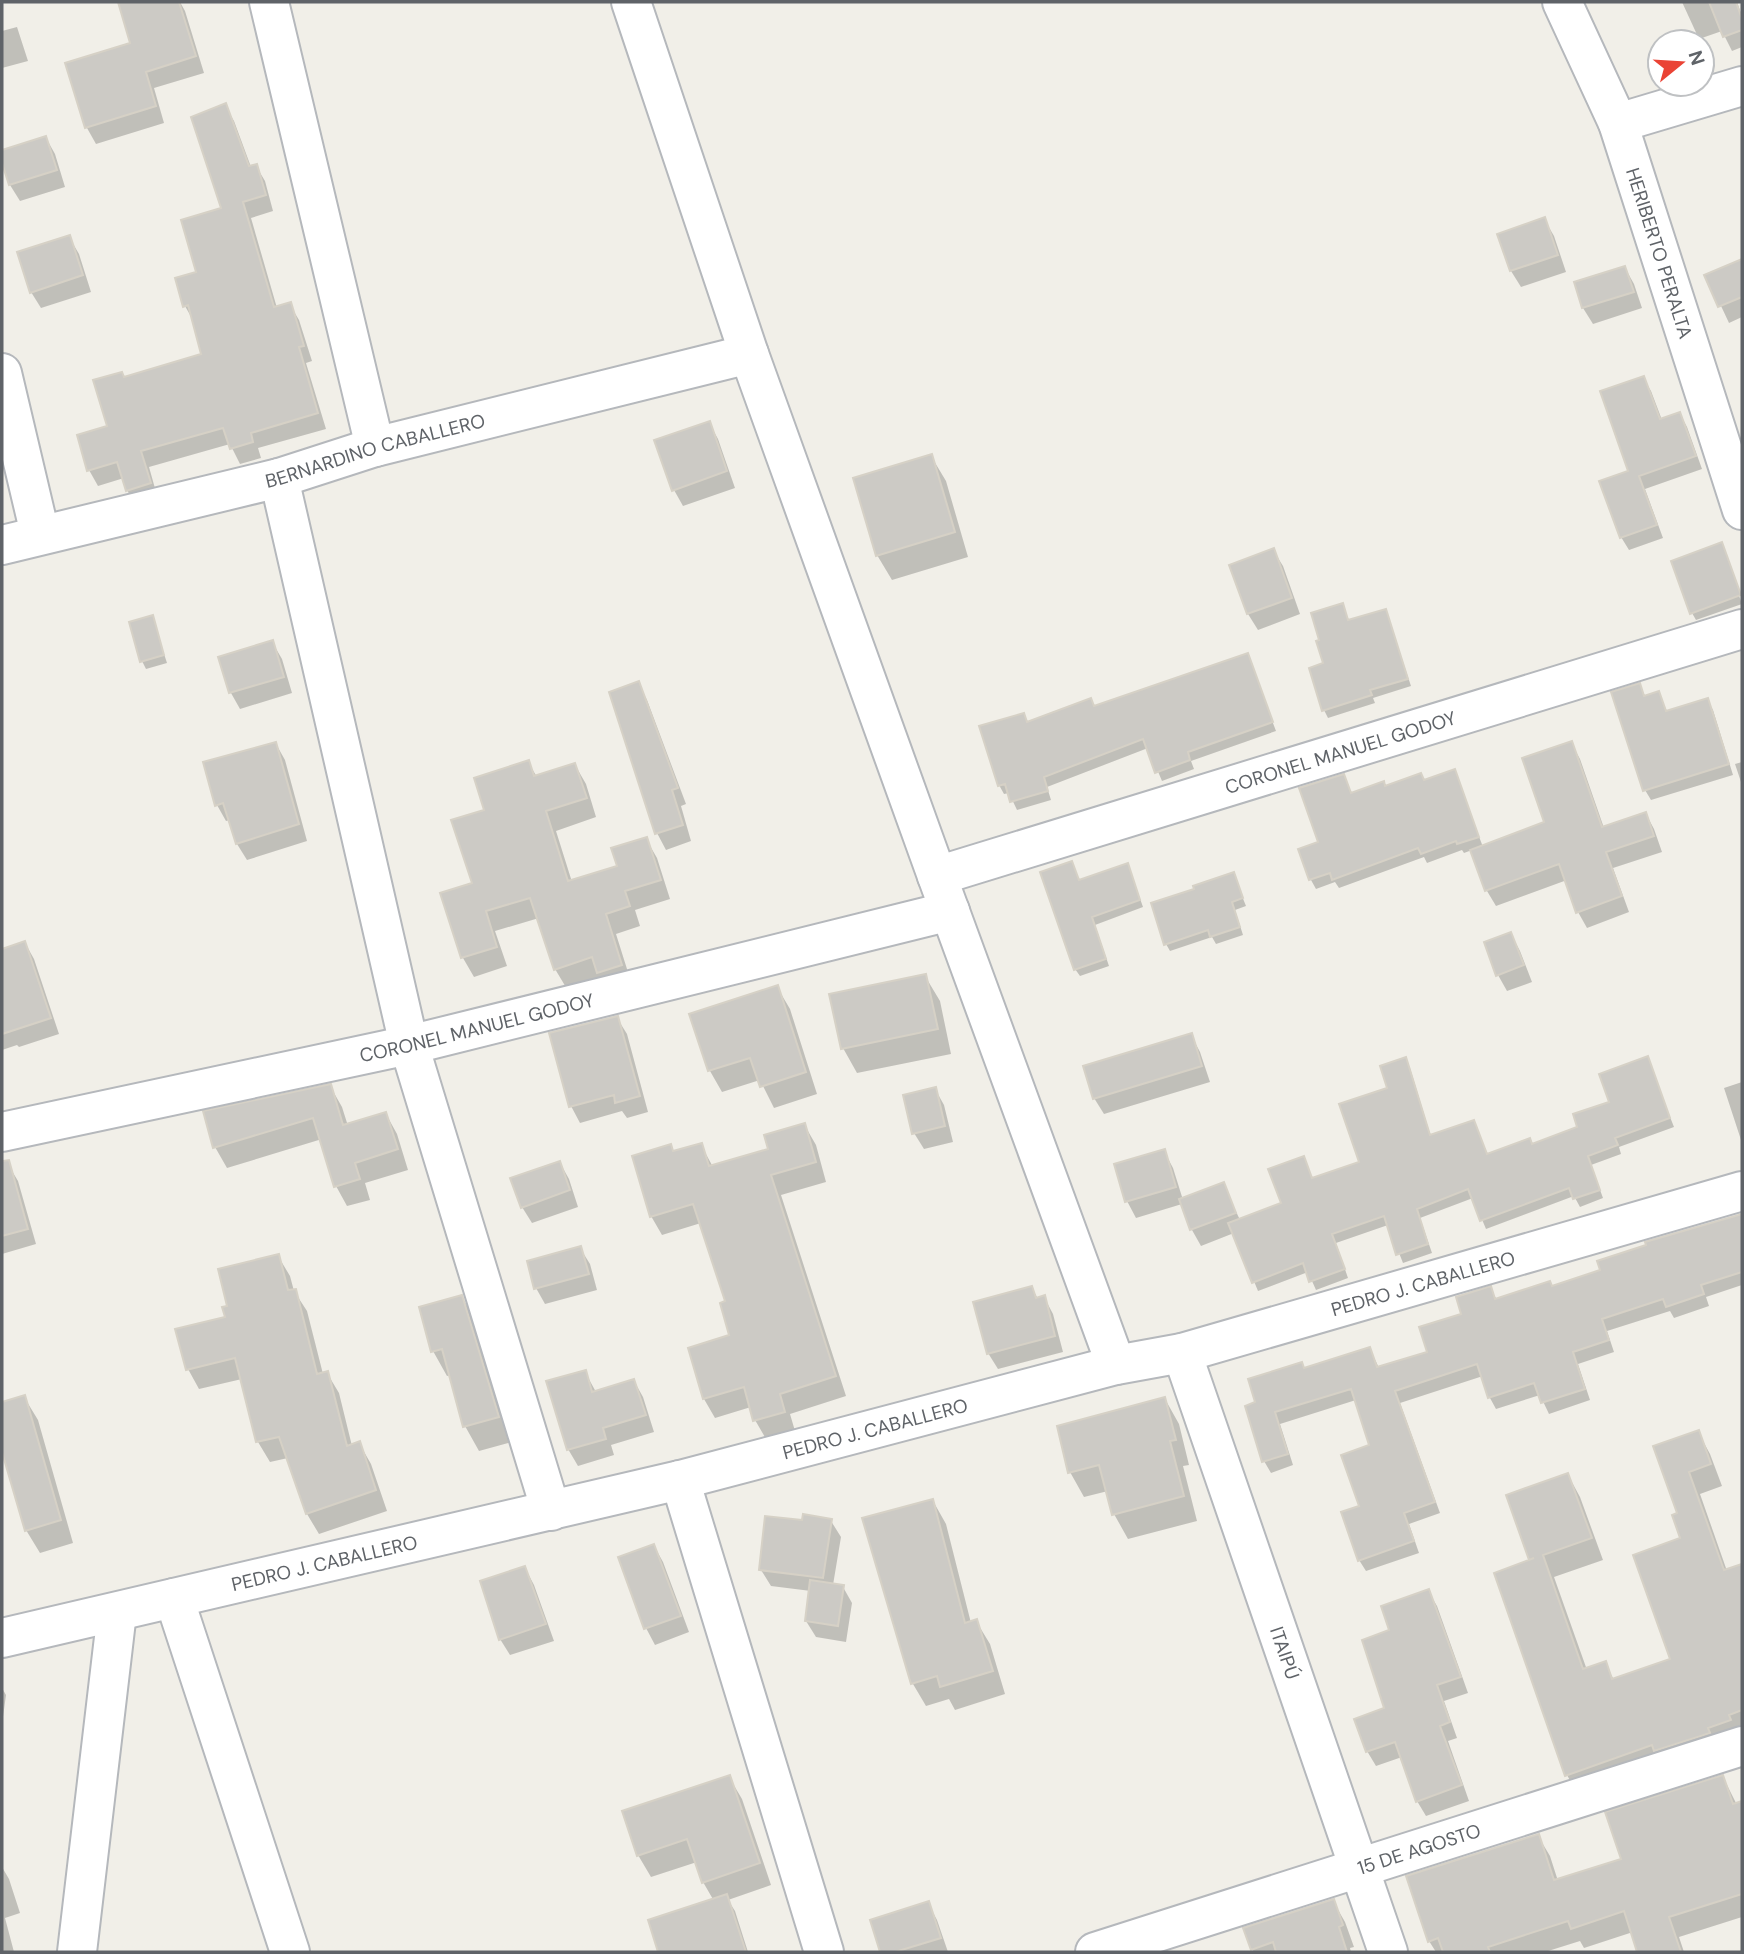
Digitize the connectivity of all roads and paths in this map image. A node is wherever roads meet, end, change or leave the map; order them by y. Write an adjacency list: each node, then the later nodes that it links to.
1 (269, 2): 8 (street)
2 (631, 2): 6 (street)
3 (1562, 2): 5 (street, HERIBERTO PERALTA)
4 (1742, 86): 5 (street)
5 (1618, 123): 10 (street, HERIBERTO PERALTA)
6 (749, 354): 8 (street, BERNARDINO CABALLERO); 14 (street)
7 (2, 373): 11 (street)
8 (375, 447): 9 (street, BERNARDINO CABALLERO)
9 (279, 478): 11 (street, BERNARDINO CABALLERO); 16 (street)
10 (1742, 510)
11 (40, 534): 12 (street, BERNARDINO CABALLERO)
12 (2, 545)
13 (1742, 629): 14 (street, CORONEL MANUEL GODOY)
14 (937, 876): 15 (street)
15 (950, 911): 16 (street, CORONEL MANUEL GODOY); 20 (street)
16 (409, 1045): 17 (street, CORONEL MANUEL GODOY); 22 (street)
17 (2, 1132)
18 (1742, 1191): 19 (street, PEDRO J. CABALLERO)
19 (1182, 1353): 20 (street, PEDRO J. CABALLERO); 27 (street, ITAIPÚ)
20 (1116, 1364): 21 (street, PEDRO J. CABALLERO)
21 (680, 1480): 22 (street, PEDRO J. CABALLERO); 30 (street)
22 (551, 1511): 23 (street, PEDRO J. CABALLERO)
23 (174, 1598): 24 (street, PEDRO J. CABALLERO); 29 (street)
24 (117, 1612): 25 (street, PEDRO J. CABALLERO); 28 (street)
25 (2, 1638)
26 (1742, 1746): 27 (street, 15 DE AGOSTO)
27 (1358, 1867): 31 (street, 15 DE AGOSTO); 32 (street, ITAIPÚ)
28 (77, 1952)
29 (290, 1952)
30 (824, 1952)
31 (1095, 1952)
32 (1388, 1952)

